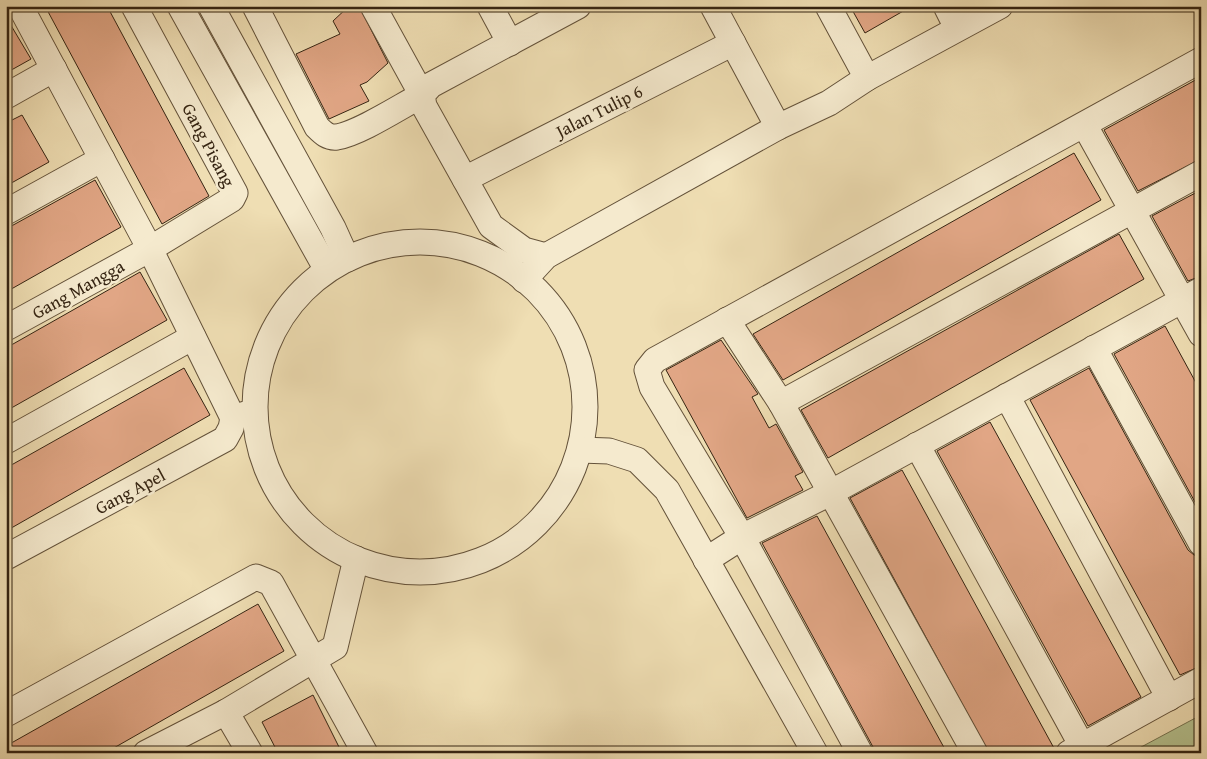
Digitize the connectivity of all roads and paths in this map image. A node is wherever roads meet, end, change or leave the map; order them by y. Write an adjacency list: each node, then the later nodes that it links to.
1 (20, 6): 18 (street)
2 (134, 6): 29 (street, Gang Pisang)
3 (180, 6): 31 (street)
4 (211, 6): 14 (street)
5 (373, 6): 20 (street)
6 (490, 6): 16 (street)
7 (578, 6): 16 (street)
8 (714, 6): 15 (street)
9 (828, 6): 19 (street)
10 (946, 6): 13 (street)
11 (1000, 6): 13 (street)
12 (259, 13): 14 (street); 20 (street)
13 (957, 28): 19 (street)
14 (228, 37): 31 (street)
15 (733, 42): 22 (street); 26 (street, Jalan Tulip 6)
16 (510, 43): 20 (street)
17 (1201, 60): 23 (street)
18 (54, 69): 21 (street); 24 (street)
19 (867, 78): 22 (street)
20 (422, 95): 26 (street)
21 (6, 96)
22 (778, 126): 30 (street)
23 (1085, 126): 27 (street); 34 (street)
24 (102, 159): 28 (street); 29 (street)
25 (1201, 173): 27 (street)
26 (465, 178): 30 (street)
27 (1133, 211): 33 (street); 40 (street)
28 (6, 212)
29 (150, 249): 35 (street, Gang Mangga); 37 (street)
30 (546, 256): 32 (street)
31 (337, 264): 32 (street); 41 (street)
32 (524, 280): 44 (street)
33 (1191, 295): 36 (street); 38 (street)
34 (727, 320): 40 (street); 46 (street)
35 (6, 328)
36 (1201, 334)
37 (193, 337): 41 (street); 42 (street)
38 (1094, 348): 39 (street); 47 (street)
39 (1007, 396): 43 (street); 53 (street)
40 (781, 403): 45 (street)
41 (244, 415): 48 (street, Gang Apel); 49 (street)
42 (6, 441)
43 (917, 445): 45 (street); 56 (street)
44 (580, 450): 49 (street); 50 (street)
45 (830, 493): 46 (street); 62 (street)
46 (742, 537): 50 (street); 61 (street)
47 (1201, 543)
48 (6, 558)
49 (356, 559): 51 (street)
50 (706, 560): 60 (street)
51 (314, 660): 54 (street); 55 (street); 59 (street)
52 (1201, 680): 53 (street)
53 (1169, 698): 56 (street)
54 (226, 712): 57 (street); 58 (street)
55 (6, 714)
56 (1075, 749)
57 (146, 753)
58 (250, 753)
59 (365, 753)
60 (815, 753)
61 (860, 753)
62 (974, 753)

